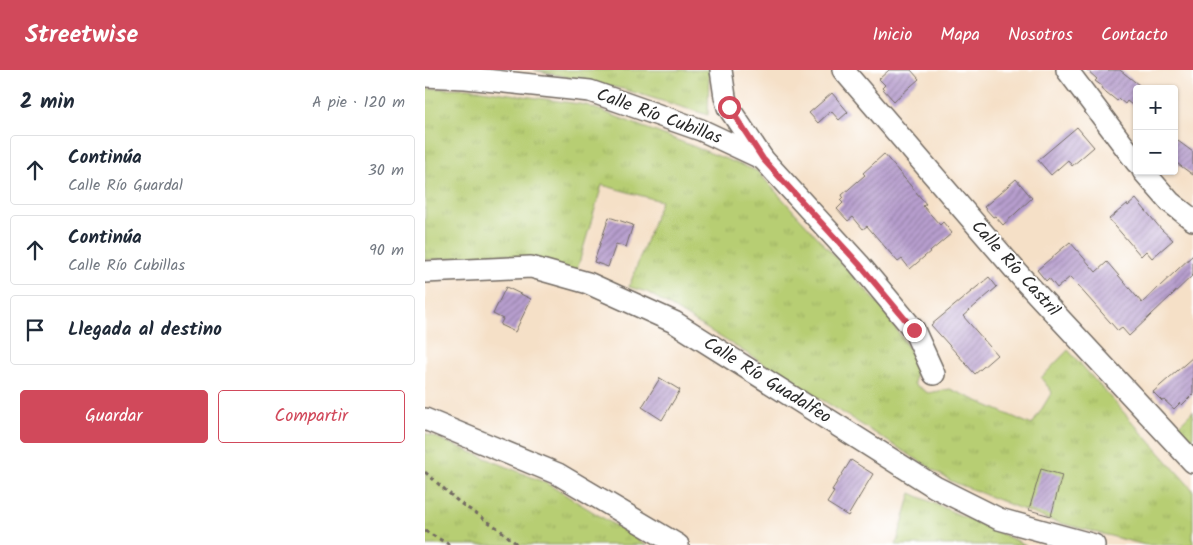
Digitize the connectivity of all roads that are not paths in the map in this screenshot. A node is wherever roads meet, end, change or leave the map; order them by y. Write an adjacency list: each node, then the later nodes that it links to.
1 (721, 70): 5 (street)
2 (843, 70): 14 (street, Calle Río Castril)
3 (1067, 70): 7 (street)
4 (425, 76): 6 (street, Calle Río Cubillas)
5 (729, 107): 6 (street); 8 (street)
6 (701, 130): 8 (street, Calle Río Cubillas)
7 (1133, 158)
8 (763, 159): 12 (street, Calle Río Cubillas)
9 (1147, 175): 10 (street)
10 (1193, 220)
11 (425, 272): 16 (street, Calle Río Guadalfeo)
12 (934, 374)
13 (425, 418): 15 (street)
14 (1193, 462)
15 (678, 545)
16 (1095, 545)

